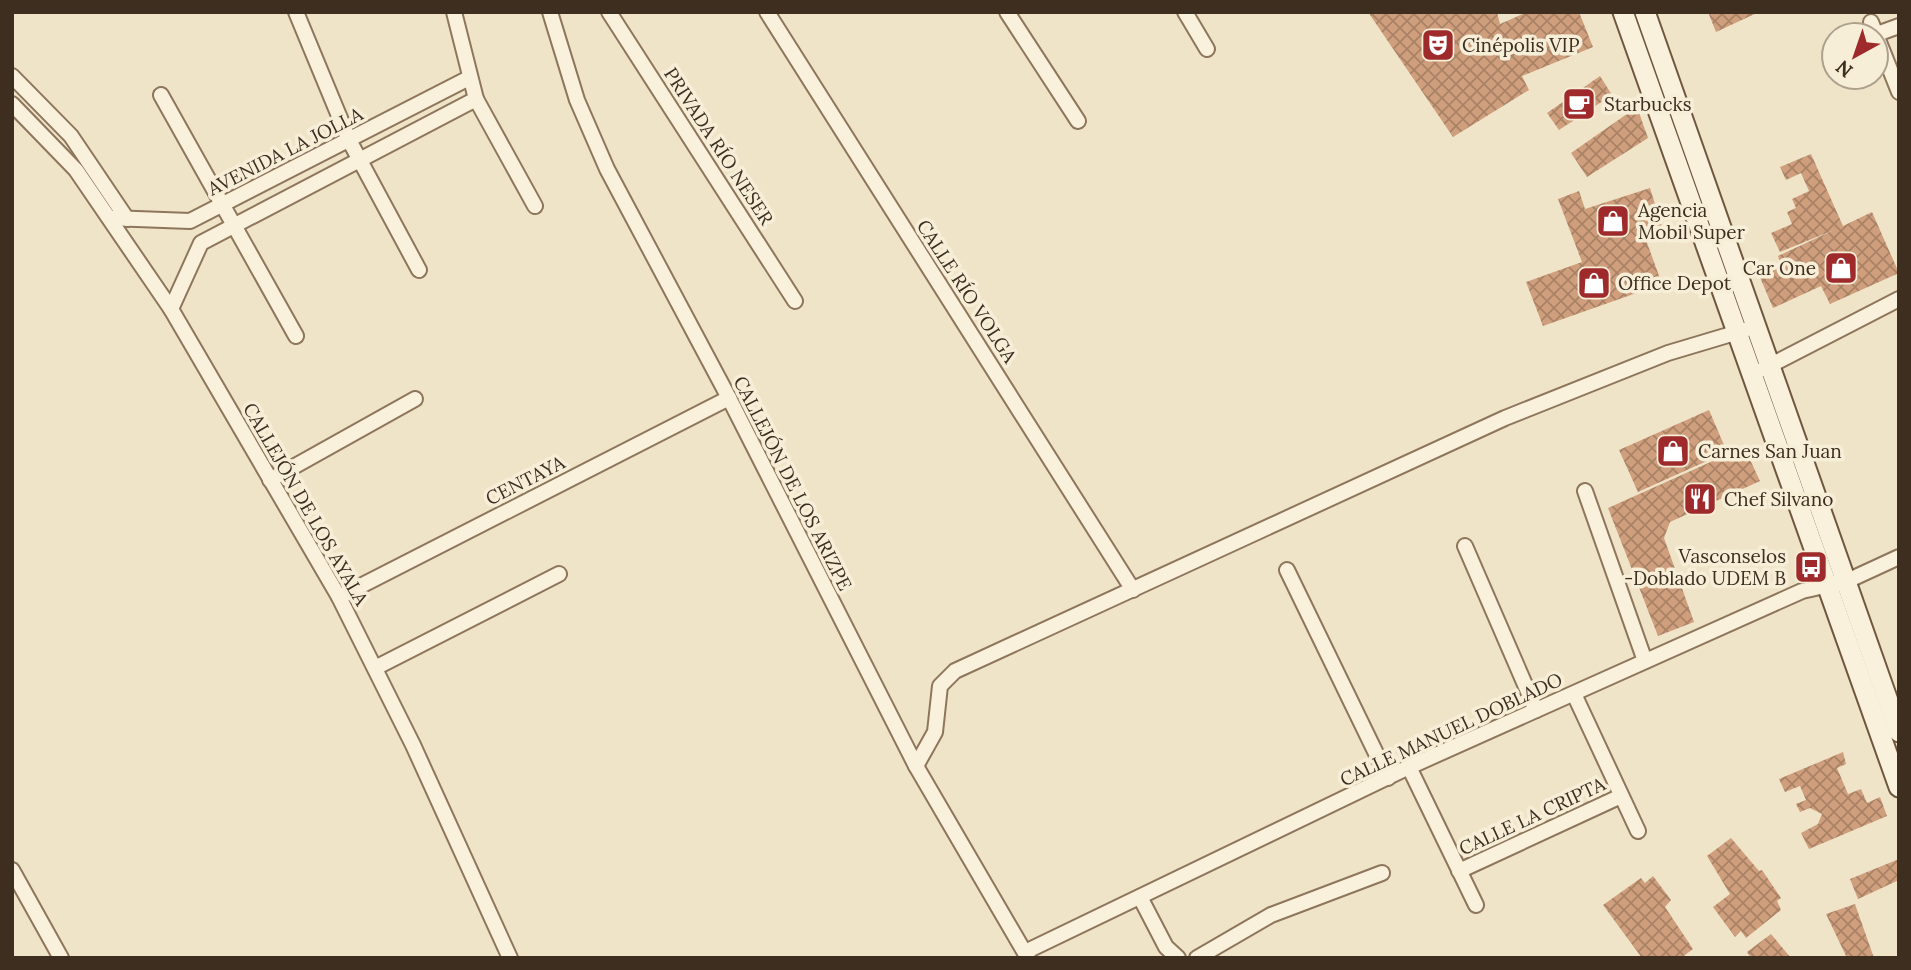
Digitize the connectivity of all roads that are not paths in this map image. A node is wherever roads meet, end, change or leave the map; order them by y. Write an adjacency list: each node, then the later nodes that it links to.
1 (296, 12): 20 (street)
2 (454, 12): 13 (street)
3 (550, 12): 38 (street, CALLEJÓN DE LOS ARIZPE)
4 (610, 12): 30 (street, PRIVADA RÍO NESER)
5 (767, 12): 47 (street, CALLE RÍO VOLGA)
6 (1007, 12): 19 (street)
7 (1185, 12): 10 (street)
8 (1623, 12): 34 (main road)
9 (1646, 12): 33 (main road)
10 (1207, 49)
11 (1890, 69): 15 (street)
12 (12, 76): 14 (street)
13 (469, 78): 17 (street); 20 (street, AVENIDA LA JOLLA)
14 (27, 91): 18 (street); 25 (street)
15 (1899, 92)
16 (161, 95): 22 (street)
17 (476, 99): 21 (street); 23 (street)
18 (12, 103): 24 (street, CALLEJÓN DE LOS AYALA)
19 (1078, 121)
20 (349, 140): 21 (street); 22 (street, AVENIDA LA JOLLA)
21 (359, 160): 27 (street); 29 (street)
22 (223, 204): 26 (street, AVENIDA LA JOLLA); 27 (street)
23 (534, 206)
24 (110, 218): 25 (street, AVENIDA LA JOLLA); 32 (street, CALLEJÓN DE LOS AYALA)
25 (127, 219): 26 (street, AVENIDA LA JOLLA)
26 (190, 220): 28 (street)
27 (235, 225): 28 (street); 35 (street)
28 (201, 243): 32 (street)
29 (419, 270)
30 (795, 302)
31 (1898, 302): 36 (street)
32 (172, 309): 40 (street, CALLEJÓN DE LOS AYALA)
33 (1758, 326): 34 (street); 36 (main road)
34 (1738, 333): 37 (main road); 47 (street)
35 (296, 335)
36 (1771, 363): 37 (street); 46 (main road)
37 (1754, 375): 46 (main road)
38 (729, 398): 48 (street, CENTAYA); 54 (street, CALLEJÓN DE LOS ARIZPE)
39 (415, 399): 40 (street)
40 (270, 480): 48 (street, CALLEJÓN DE LOS AYALA)
41 (1585, 491): 49 (street)
42 (1465, 546): 52 (street)
43 (1899, 557): 46 (street, CALLE MANUEL DOBLADO)
44 (1287, 570): 56 (street)
45 (559, 573): 50 (street)
46 (1837, 582): 49 (street, CALLE MANUEL DOBLADO); 53 (main road); 57 (main road)
47 (1133, 590): 54 (street)
48 (339, 597): 50 (street, CALLEJÓN DE LOS AYALA)
49 (1645, 660): 51 (street, CALLE MANUEL DOBLADO)
50 (375, 668): 67 (street, CALLEJÓN DE LOS AYALA)
51 (1574, 694): 52 (street, CALLE MANUEL DOBLADO); 58 (street)
52 (1536, 710): 55 (street, CALLE MANUEL DOBLADO)
53 (1899, 732)
54 (916, 766): 65 (street, CALLEJÓN DE LOS ARIZPE)
55 (1409, 767): 56 (street, CALLE MANUEL DOBLADO); 61 (street)
56 (1388, 778): 63 (street, CALLE MANUEL DOBLADO)
57 (1899, 787)
58 (1621, 796): 59 (street); 61 (street, CALLE LA CRIPTA)
59 (1638, 831)
60 (12, 870): 66 (street)
61 (1459, 871): 64 (street)
62 (1382, 873): 69 (street)
63 (1140, 897): 65 (street, CALLE MANUEL DOBLADO); 68 (street)
64 (1476, 905)
65 (1026, 955)
66 (61, 958)
67 (510, 958)
68 (1178, 958)
69 (1197, 958)

